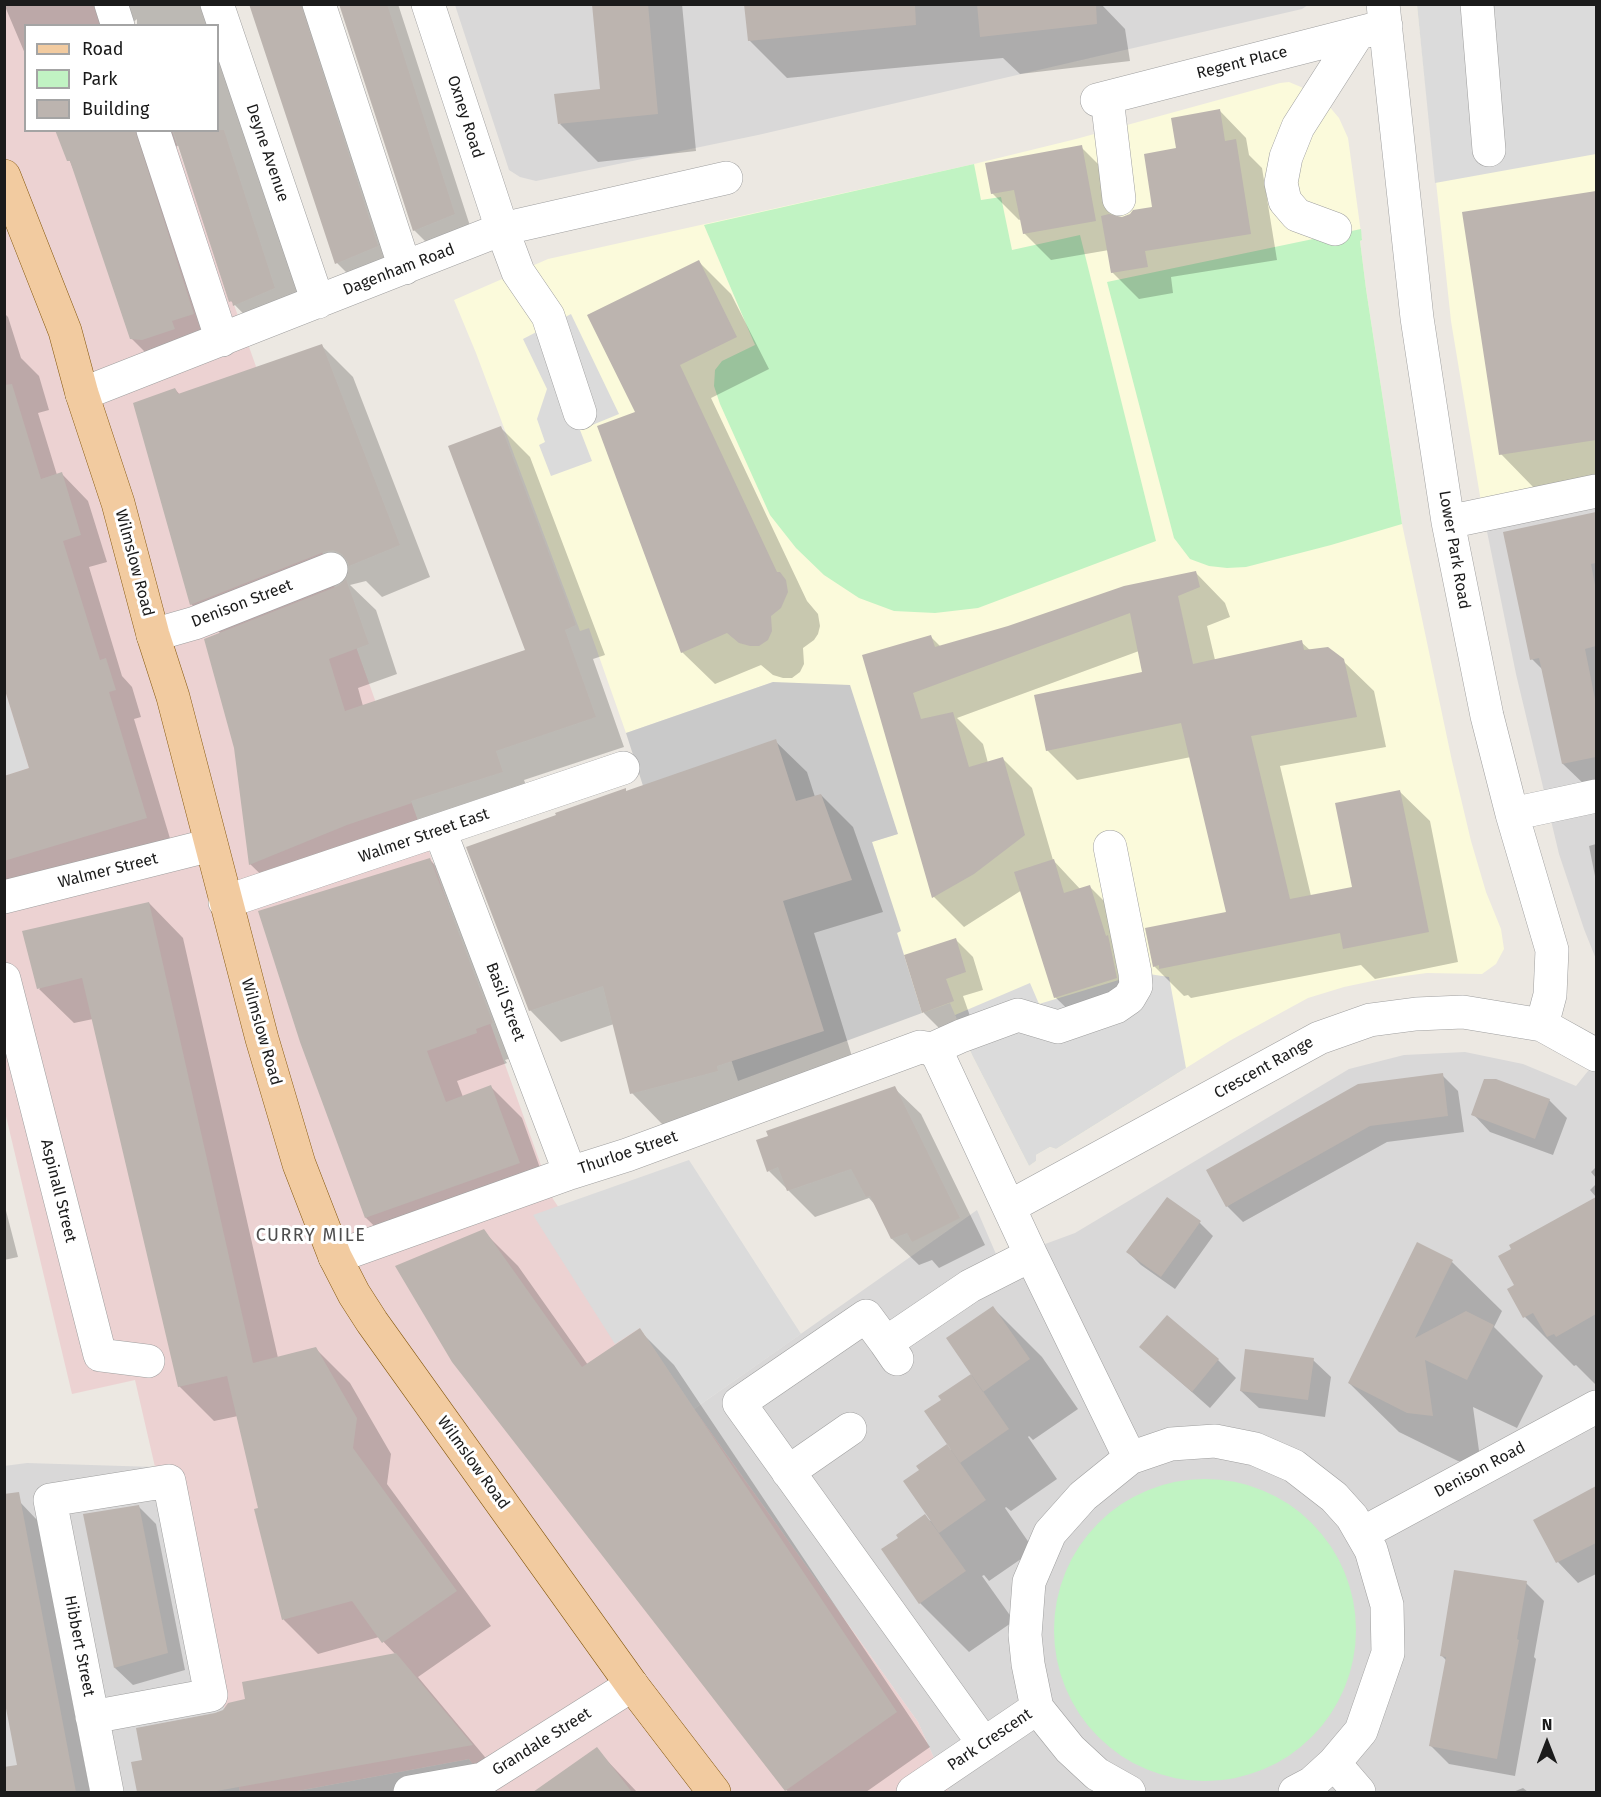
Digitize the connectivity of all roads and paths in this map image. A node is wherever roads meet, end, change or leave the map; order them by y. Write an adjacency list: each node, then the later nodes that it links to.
1 (111, 4): 7 (street)
2 (217, 4): 16 (street, Deyne Avenue)
3 (319, 4): 15 (street)
4 (428, 4): 13 (street, Oxney Road)
5 (1477, 4): 9 (street)
6 (1376, 21): 12 (street, Regent Place); 14 (street); 21 (street, Lower Park Road)
7 (117, 24)
8 (154, 132): 17 (street)
9 (1490, 150)
10 (4, 176): 18 (main road, Wilmslow Road)
11 (726, 178): 13 (street, Dagenham Road)
12 (1119, 199)
13 (502, 229): 15 (street, Dagenham Road); 19 (street, Oxney Road)
14 (1335, 229)
15 (405, 268): 16 (street, Dagenham Road)
16 (318, 302): 17 (street, Dagenham Road)
17 (222, 340): 18 (street, Dagenham Road)
18 (82, 394): 23 (main road, Wilmslow Road)
19 (580, 413)
20 (1596, 491): 21 (street)
21 (1448, 522): 26 (street, Lower Park Road)
22 (331, 569): 23 (street, Denison Street)
23 (153, 635): 28 (main road, Wilmslow Road)
24 (623, 768): 27 (street, Walmer Street East)
25 (1596, 796): 26 (street)
26 (1512, 814): 33 (street, Lower Park Road)
27 (440, 831): 31 (street, Walmer Street East); 36 (street, Basil Street)
28 (211, 845): 30 (street, Walmer Street); 31 (main road, Wilmslow Road)
29 (1110, 847): 34 (street, Thurloe Street)
30 (4, 897)
31 (225, 902): 39 (main road, Wilmslow Road)
32 (4, 980): 40 (street, Aspinall Street)
33 (1542, 1025): 35 (street); 37 (street, Crescent Range)
34 (926, 1048): 36 (street, Thurloe Street); 37 (street)
35 (1596, 1055)
36 (570, 1173): 39 (street, Thurloe Street)
37 (1009, 1207): 38 (street)
38 (1031, 1255): 43 (street); 44 (street)
39 (335, 1257): 46 (main road, Wilmslow Road)
40 (148, 1361)
41 (1596, 1407): 45 (street, Denison Road)
42 (850, 1429): 44 (street)
43 (1130, 1458): 45 (street, Park Crescent); 47 (street, Park Crescent)
44 (788, 1472): 49 (street)
45 (1363, 1533): 50 (street, Park Crescent)
46 (632, 1685): 51 (street, Grandale Street); 54 (main road, Wilmslow Road)
47 (1037, 1708): 49 (street, Park Crescent); 56 (street, Park Crescent)
48 (92, 1718): 48 (street, Hibbert Street); 52 (street, Hibbert Street)
49 (984, 1744): 55 (street, Park Crescent)
50 (1334, 1763): 57 (street, Park Crescent); 58 (street)
51 (486, 1786): 53 (street, Grandale Street)
52 (107, 1792)
53 (410, 1792)
54 (714, 1792)
55 (914, 1792)
56 (1129, 1792)
57 (1295, 1792)
58 (1359, 1792)

